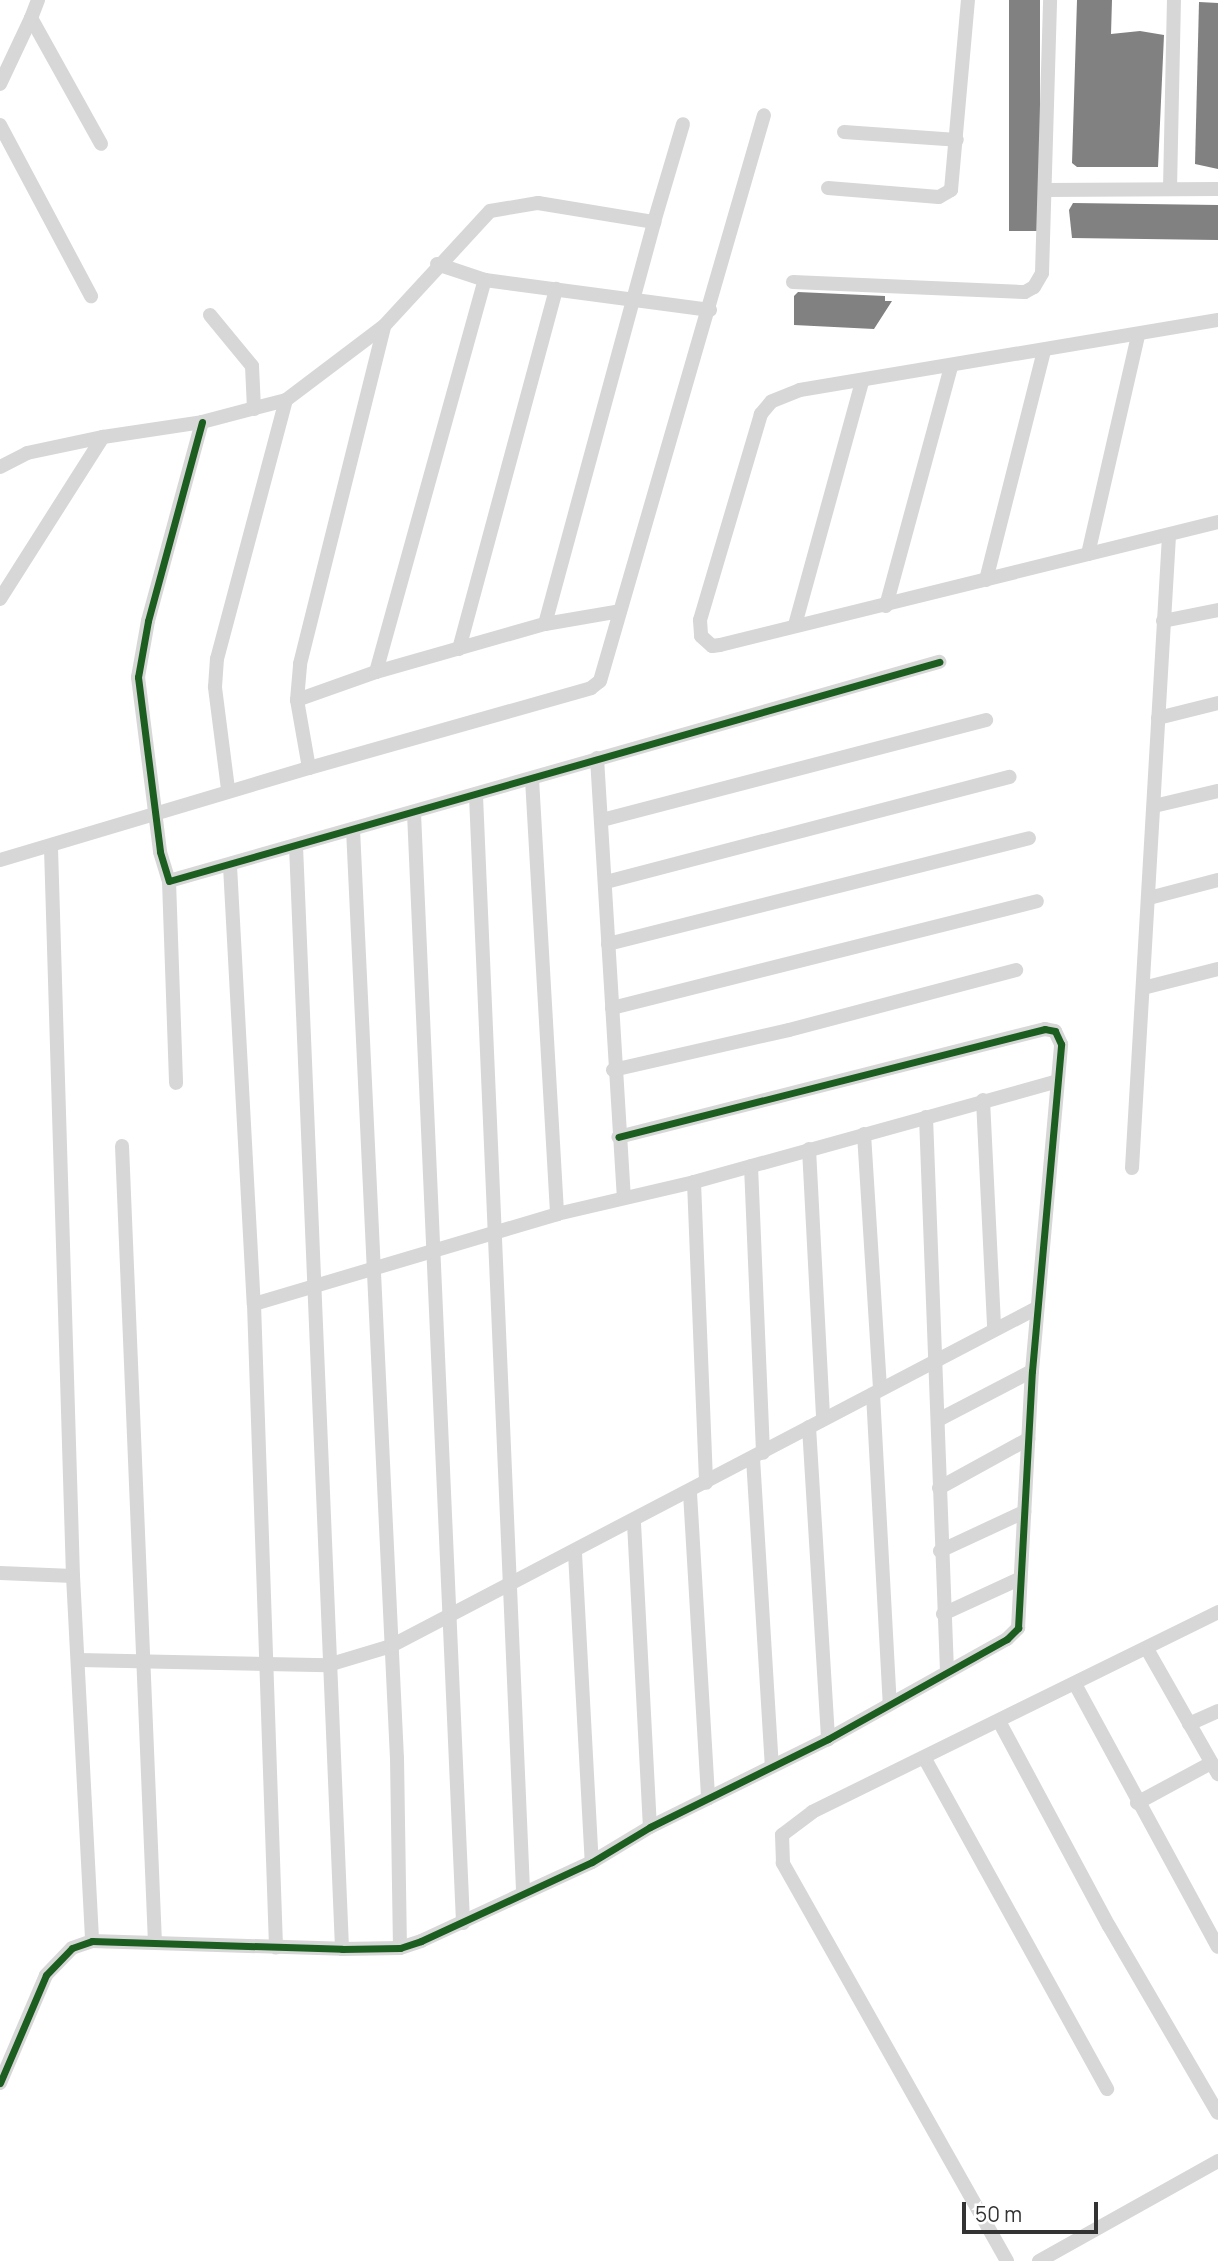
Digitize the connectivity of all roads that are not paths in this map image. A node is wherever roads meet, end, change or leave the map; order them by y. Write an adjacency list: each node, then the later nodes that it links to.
1 (38, 0): 5 (street)
2 (968, 0): 11 (street)
3 (1050, 0): 16 (street)
4 (1174, 0): 14 (street)
5 (31, 18): 6 (street); 12 (street)
6 (0, 84)
7 (764, 115): 24 (street)
8 (683, 124): 17 (street)
9 (0, 125): 22 (street)
10 (844, 132): 11 (street)
11 (957, 140): 13 (street)
12 (101, 144)
13 (828, 188)
14 (1170, 189): 15 (street); 16 (street)
15 (1218, 189)
16 (1045, 190): 20 (street)
17 (654, 222): 18 (street); 23 (street)
18 (437, 264): 19 (street); 27 (street)
19 (485, 280): 21 (street); 50 (street)
20 (793, 282)
21 (556, 289): 23 (street); 48 (street)
22 (91, 296)
23 (629, 299): 24 (street); 46 (street)
24 (710, 310): 44 (street)
25 (210, 315): 33 (street)
26 (1218, 320): 28 (street)
27 (384, 326): 32 (street); 51 (street)
28 (1138, 337): 29 (street); 39 (street)
29 (1044, 351): 30 (street); 40 (street)
30 (951, 367): 31 (street); 42 (street)
31 (862, 382): 47 (street); 47 (street)
32 (286, 400): 33 (street); 59 (street)
33 (254, 409): 34 (street)
34 (202, 422): 35 (street); 63 (street)
35 (103, 437): 36 (street); 41 (street)
36 (0, 467)
37 (1218, 522): 38 (street)
38 (1169, 535): 39 (street); 45 (street)
39 (1088, 554): 40 (street)
40 (986, 580): 42 (street)
41 (0, 598)
42 (886, 606): 47 (street)
43 (1218, 610): 45 (street)
44 (620, 611): 46 (street); 56 (street)
45 (1163, 621): 53 (street)
46 (545, 624): 48 (street)
47 (795, 625)
48 (459, 649): 50 (street)
49 (939, 662): 55 (street)
50 (376, 672): 51 (street)
51 (297, 700): 56 (street)
52 (1218, 703): 53 (street)
53 (1158, 718): 62 (street)
54 (986, 720): 65 (street)
55 (597, 758): 58 (street); 65 (street)
56 (309, 768): 59 (street)
57 (1010, 777): 74 (street)
58 (532, 779): 61 (street); 95 (street)
59 (228, 789): 63 (street)
60 (1218, 791): 62 (street)
61 (476, 796): 64 (street); 96 (street)
62 (1154, 806): 75 (street)
63 (156, 810): 69 (street); 73 (street)
64 (414, 813): 66 (street); 97 (street)
65 (602, 820): 74 (street)
66 (353, 829): 68 (street); 98 (street)
67 (1029, 838): 77 (street)
68 (296, 846): 71 (street); 99 (street)
69 (51, 848): 70 (street); 119 (street)
70 (0, 860)
71 (230, 866): 73 (street); 100 (street)
72 (1218, 880): 75 (street)
73 (169, 881): 84 (street)
74 (606, 882): 77 (street)
75 (1149, 898): 80 (street)
76 (1037, 901): 81 (street)
77 (608, 944): 81 (street)
78 (1218, 969): 80 (street)
79 (1016, 970): 82 (street)
80 (1143, 988): 92 (street)
81 (612, 1008): 82 (street)
82 (613, 1070): 88 (street)
83 (1055, 1082): 85 (street); 88 (street); 101 (street)
84 (176, 1083)
85 (983, 1100): 86 (street); 102 (street)
86 (926, 1117): 87 (street); 103 (street)
87 (864, 1134): 90 (street); 105 (street)
88 (618, 1137): 94 (street)
89 (122, 1146): 128 (street)
90 (809, 1149): 91 (street); 106 (street)
91 (751, 1166): 93 (street); 110 (street)
92 (1132, 1168)
93 (694, 1182): 94 (street); 111 (street)
94 (624, 1198): 95 (street)
95 (557, 1213): 96 (street)
96 (492, 1233): 97 (street); 121 (street)
97 (434, 1249): 98 (street); 123 (street)
98 (373, 1268): 99 (street); 125 (street)
99 (313, 1288): 100 (street); 130 (street)
100 (254, 1304): 129 (street)
101 (1037, 1308): 102 (street); 104 (street)
102 (994, 1328): 103 (street)
103 (937, 1360): 105 (street); 107 (street)
104 (1032, 1371): 107 (street); 109 (street)
105 (877, 1392): 106 (street); 133 (street)
106 (823, 1418): 108 (street)
107 (938, 1420): 112 (street)
108 (809, 1427): 110 (street); 137 (street)
109 (1028, 1439): 112 (street); 114 (street)
110 (758, 1456): 111 (street); 139 (street)
111 (706, 1483): 113 (street)
112 (939, 1488): 116 (street)
113 (690, 1493): 115 (street); 141 (street)
114 (1024, 1512): 116 (street); 120 (street)
115 (634, 1522): 117 (street); 143 (street)
116 (940, 1551): 124 (street)
117 (575, 1553): 121 (street); 144 (street)
118 (0, 1573): 119 (street)
119 (73, 1576): 127 (street)
120 (1019, 1578): 124 (street); 131 (street)
121 (512, 1582): 123 (street); 145 (street)
122 (1218, 1612): 126 (street)
123 (450, 1613): 125 (street); 146 (street)
124 (943, 1614): 131 (street)
125 (391, 1646): 130 (street); 151 (street)
126 (1147, 1649): 132 (street); 136 (street)
127 (79, 1660): 128 (street); 147 (street)
128 (144, 1663): 129 (street); 148 (street)
129 (269, 1665): 130 (street); 150 (street)
130 (328, 1665): 152 (street)
131 (947, 1672): 133 (street)
132 (1075, 1684): 135 (street); 142 (street)
133 (890, 1704): 137 (street)
134 (1218, 1711): 136 (street)
135 (1000, 1723): 138 (street); 155 (street)
136 (1189, 1724): 140 (street)
137 (828, 1739): 139 (street)
138 (925, 1759): 154 (street); 157 (street)
139 (772, 1765): 141 (street)
140 (1215, 1769): 142 (street)
141 (708, 1798): 143 (street)
142 (1137, 1803): 149 (street)
143 (650, 1827): 144 (street)
144 (592, 1861): 145 (street)
145 (523, 1891): 146 (street)
146 (463, 1923): 151 (street)
147 (92, 1941): 148 (street); 153 (street)
148 (155, 1942): 150 (street)
149 (1218, 1947)
150 (276, 1948): 152 (street)
151 (400, 1948): 152 (street)
152 (342, 1949)
153 (0, 2083)
154 (1107, 2089)
155 (1218, 2113)
156 (1218, 2161): 158 (street)
157 (1007, 2261)
158 (1039, 2261)

